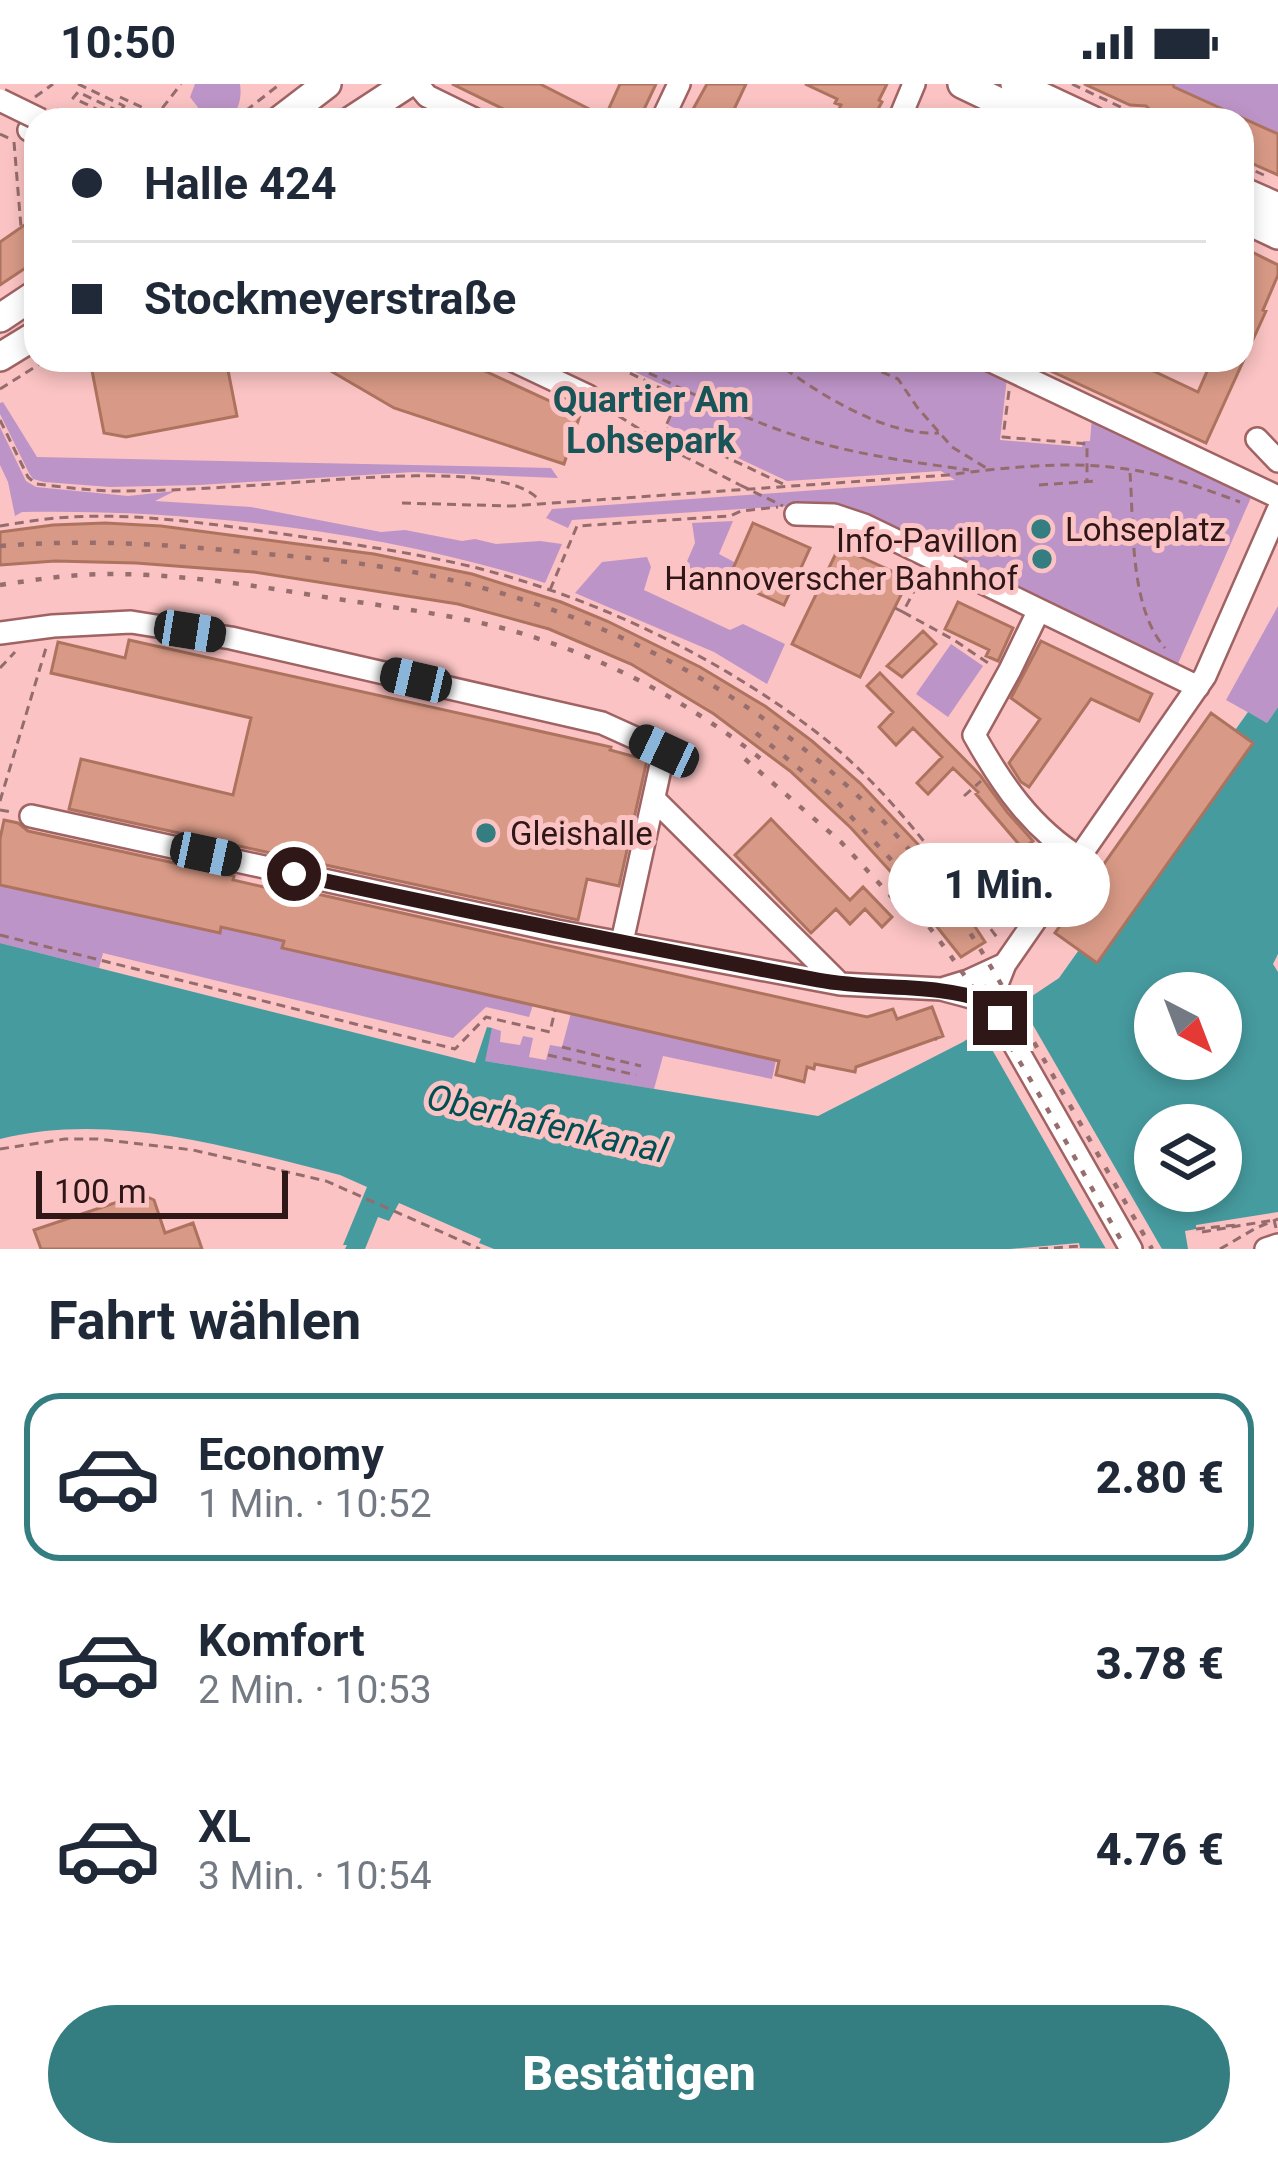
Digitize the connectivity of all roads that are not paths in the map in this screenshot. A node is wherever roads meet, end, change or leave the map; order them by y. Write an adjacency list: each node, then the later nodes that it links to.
1 (327, 84): 7 (main road)
2 (377, 84): 8 (main road)
3 (407, 84): 9 (main road)
4 (417, 84): 10 (street)
5 (962, 84): 11 (main road)
6 (1015, 84): 12 (main road)
7 (296, 108)
8 (358, 108)
9 (368, 108)
10 (452, 108)
11 (1011, 108)
12 (1066, 108)
13 (537, 372): 15 (street)
14 (1030, 372): 18 (street)
15 (588, 396)
16 (1257, 439): 17 (street)
17 (1278, 461)
18 (1278, 497)
19 (790, 510): 21 (street)
20 (1278, 510): 23 (street)
21 (1039, 610): 23 (street); 26 (street)
22 (0, 633): 24 (street)
23 (1198, 687): 26 (street)
24 (654, 800): 27 (street); 29 (street)
25 (31, 816): 27 (street)
26 (1080, 858): 28 (street)
27 (622, 942): 29 (street)
28 (1008, 959): 30 (street); 31 (street)
29 (840, 984): 30 (street)
30 (941, 988): 31 (street)
31 (995, 1010): 32 (street)
32 (1131, 1249)

